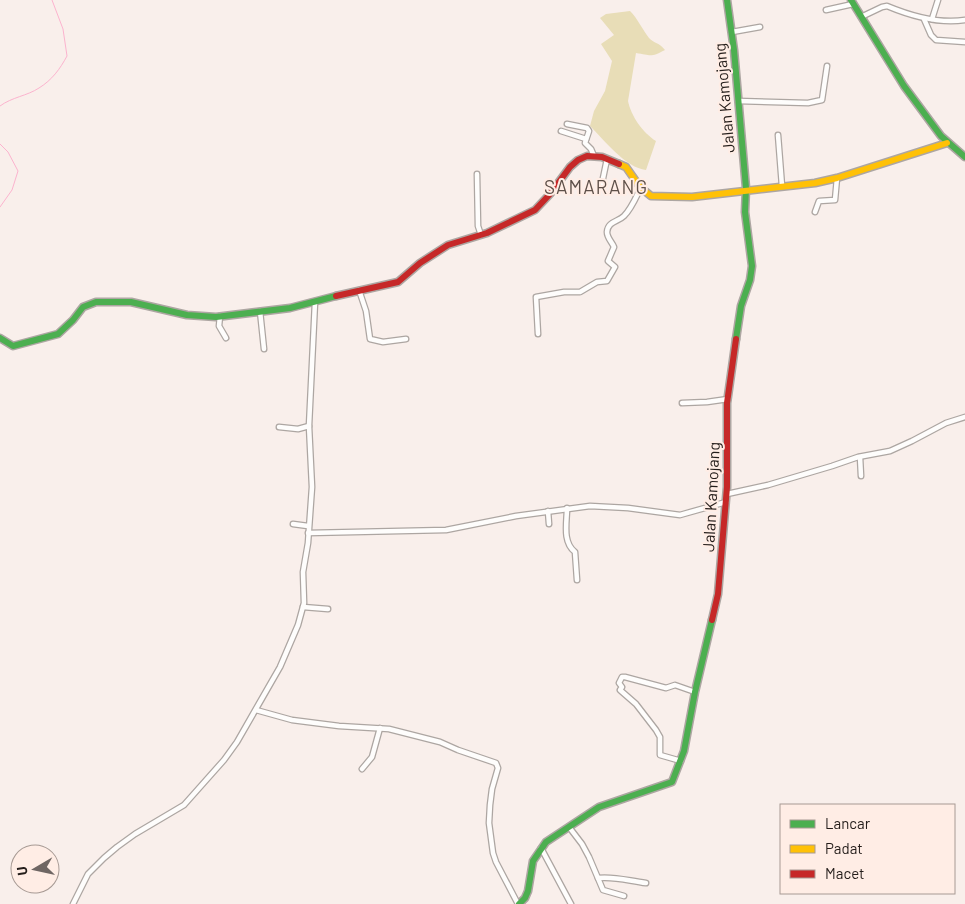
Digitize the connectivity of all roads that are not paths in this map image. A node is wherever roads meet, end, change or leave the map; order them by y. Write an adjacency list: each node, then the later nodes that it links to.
1 (727, 0): 10 (main road, Jalan Kamojang)
2 (938, 0): 7 (street)
3 (852, 2): 4 (street); 5 (main road)
4 (826, 10)
5 (861, 17): 6 (street); 18 (main road)
6 (924, 18): 7 (street); 11 (street)
7 (932, 18): 8 (street)
8 (965, 20)
9 (760, 27): 10 (street)
10 (732, 32): 13 (main road, Jalan Kamojang)
11 (965, 42)
12 (826, 66): 13 (street)
13 (738, 101): 27 (main road, Jalan Kamojang)
14 (567, 124): 17 (street)
15 (561, 131): 17 (street)
16 (778, 135): 25 (street)
17 (586, 140): 19 (street)
18 (947, 143): 20 (main road); 23 (main road)
19 (594, 156): 21 (main road); 29 (main road)
20 (965, 157)
21 (607, 159): 24 (street); 26 (main road)
22 (477, 174): 29 (street)
23 (837, 178): 25 (main road); 28 (street)
24 (602, 183)
25 (782, 186): 27 (main road)
26 (641, 187): 27 (main road); 34 (street)
27 (746, 191): 39 (main road, Jalan Kamojang)
28 (815, 212)
29 (481, 235): 30 (main road)
30 (359, 290): 31 (main road); 37 (street)
31 (315, 302): 32 (main road); 43 (street)
32 (260, 312): 33 (main road); 38 (street)
33 (220, 316): 35 (street); 36 (main road)
34 (538, 334)
35 (226, 338)
36 (2, 339)
37 (406, 339)
38 (264, 350)
39 (728, 399): 40 (street); 46 (main road, Jalan Kamojang)
40 (682, 403)
41 (965, 417): 44 (street)
42 (279, 426): 43 (street)
43 (309, 426): 52 (street)
44 (860, 457): 45 (street); 46 (street)
45 (861, 476)
46 (727, 494): 47 (main road, Jalan Kamojang)
47 (726, 502): 48 (street); 57 (main road, Jalan Kamojang)
48 (567, 508): 49 (street); 54 (street)
49 (548, 511): 51 (street); 53 (street)
50 (293, 524): 52 (street)
51 (549, 524)
52 (308, 526): 53 (street)
53 (308, 533): 55 (street)
54 (577, 580)
55 (303, 607): 56 (street); 58 (street)
56 (328, 609)
57 (695, 692): 60 (main road, Jalan Kamojang); 60 (street)
58 (256, 710): 59 (street); 67 (street)
59 (380, 728): 61 (street); 68 (street)
60 (681, 761): 62 (main road, Jalan Kamojang)
61 (362, 769)
62 (569, 827): 63 (main road, Jalan Kamojang); 64 (street)
63 (541, 848): 68 (main road, Jalan Kamojang); 69 (street)
64 (598, 878): 65 (street); 66 (street)
65 (646, 884)
66 (624, 896)
67 (73, 904)
68 (519, 904)
69 (571, 904)

